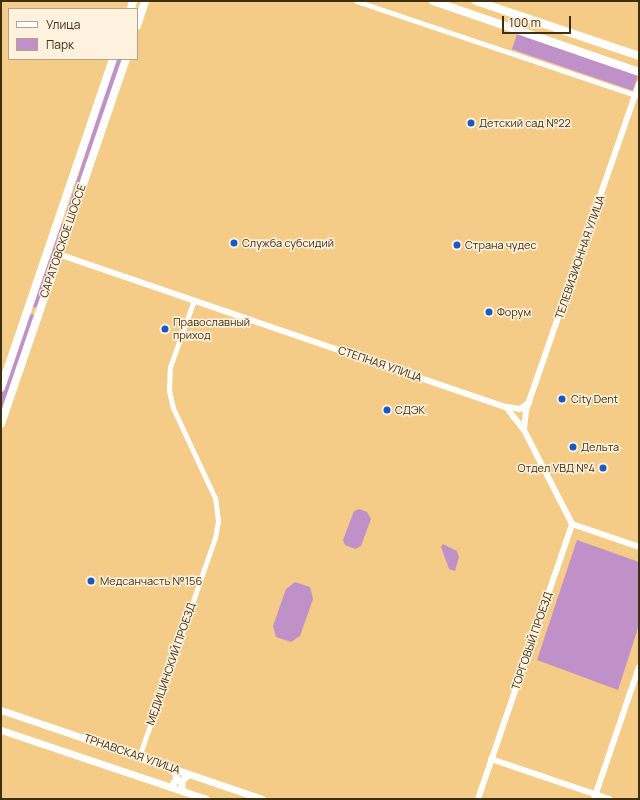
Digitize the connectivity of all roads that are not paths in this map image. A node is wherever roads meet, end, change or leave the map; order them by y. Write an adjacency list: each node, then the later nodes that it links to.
1 (145, 1): 5 (main road)
2 (356, 1): 11 (street)
3 (433, 1): 9 (main road)
4 (476, 1): 6 (main road)
5 (138, 23)
6 (639, 56)
7 (114, 60): 12 (main road, САРАТОВСКОЕ ШОССЕ)
8 (126, 60): 13 (main road, САРАТОВСКОЕ ШОССЕ)
9 (639, 72)
10 (639, 84): 11 (street, ТЕЛЕВИЗИОННАЯ УЛИЦА)
11 (637, 96): 19 (street, ТЕЛЕВИЗИОННАЯ УЛИЦА)
12 (58, 219): 13 (main road); 16 (main road, САРАТОВСКОЕ ШОССЕ)
13 (69, 223): 14 (main road, САРАТОВСКОЕ ШОССЕ)
14 (58, 254): 15 (street, СТЕПНАЯ УЛИЦА); 17 (main road, САРАТОВСКОЕ ШОССЕ)
15 (194, 300): 20 (street, СТЕПНАЯ УЛИЦА); 28 (street, МЕДИЦИНСКИЙ ПРОЕЗД)
16 (28, 310): 17 (main road); 18 (main road, САРАТОВСКОЕ ШОССЕ)
17 (38, 313): 21 (main road, САРАТОВСКОЕ ШОССЕ)
18 (1, 388)
19 (529, 403): 20 (street); 22 (street, ТЕЛЕВИЗИОННАЯ УЛИЦА)
20 (506, 407): 22 (street)
21 (1, 424)
22 (524, 430): 23 (street)
23 (572, 524): 24 (street); 29 (street, ТОРГОВЫЙ ПРОЕЗД)
24 (639, 547)
25 (639, 667): 34 (street)
26 (1, 710): 28 (main road, ТРНАВСКАЯ УЛИЦА)
27 (1, 730): 32 (main road, ТРНАВСКАЯ УЛИЦА)
28 (139, 757): 30 (main road, ТРНАВСКАЯ УЛИЦА)
29 (491, 758): 34 (street); 37 (street, ТОРГОВЫЙ ПРОЕЗД)
30 (175, 769): 31 (main road, ТРНАВСКАЯ УЛИЦА); 32 (main road)
31 (188, 774): 33 (main road); 36 (main road, ТРНАВСКАЯ УЛИЦА)
32 (170, 786): 33 (main road, ТРНАВСКАЯ УЛИЦА)
33 (182, 791): 35 (main road, ТРНАВСКАЯ УЛИЦА)
34 (595, 797): 38 (street)
35 (206, 799)
36 (262, 799)
37 (478, 799)
38 (609, 799)

